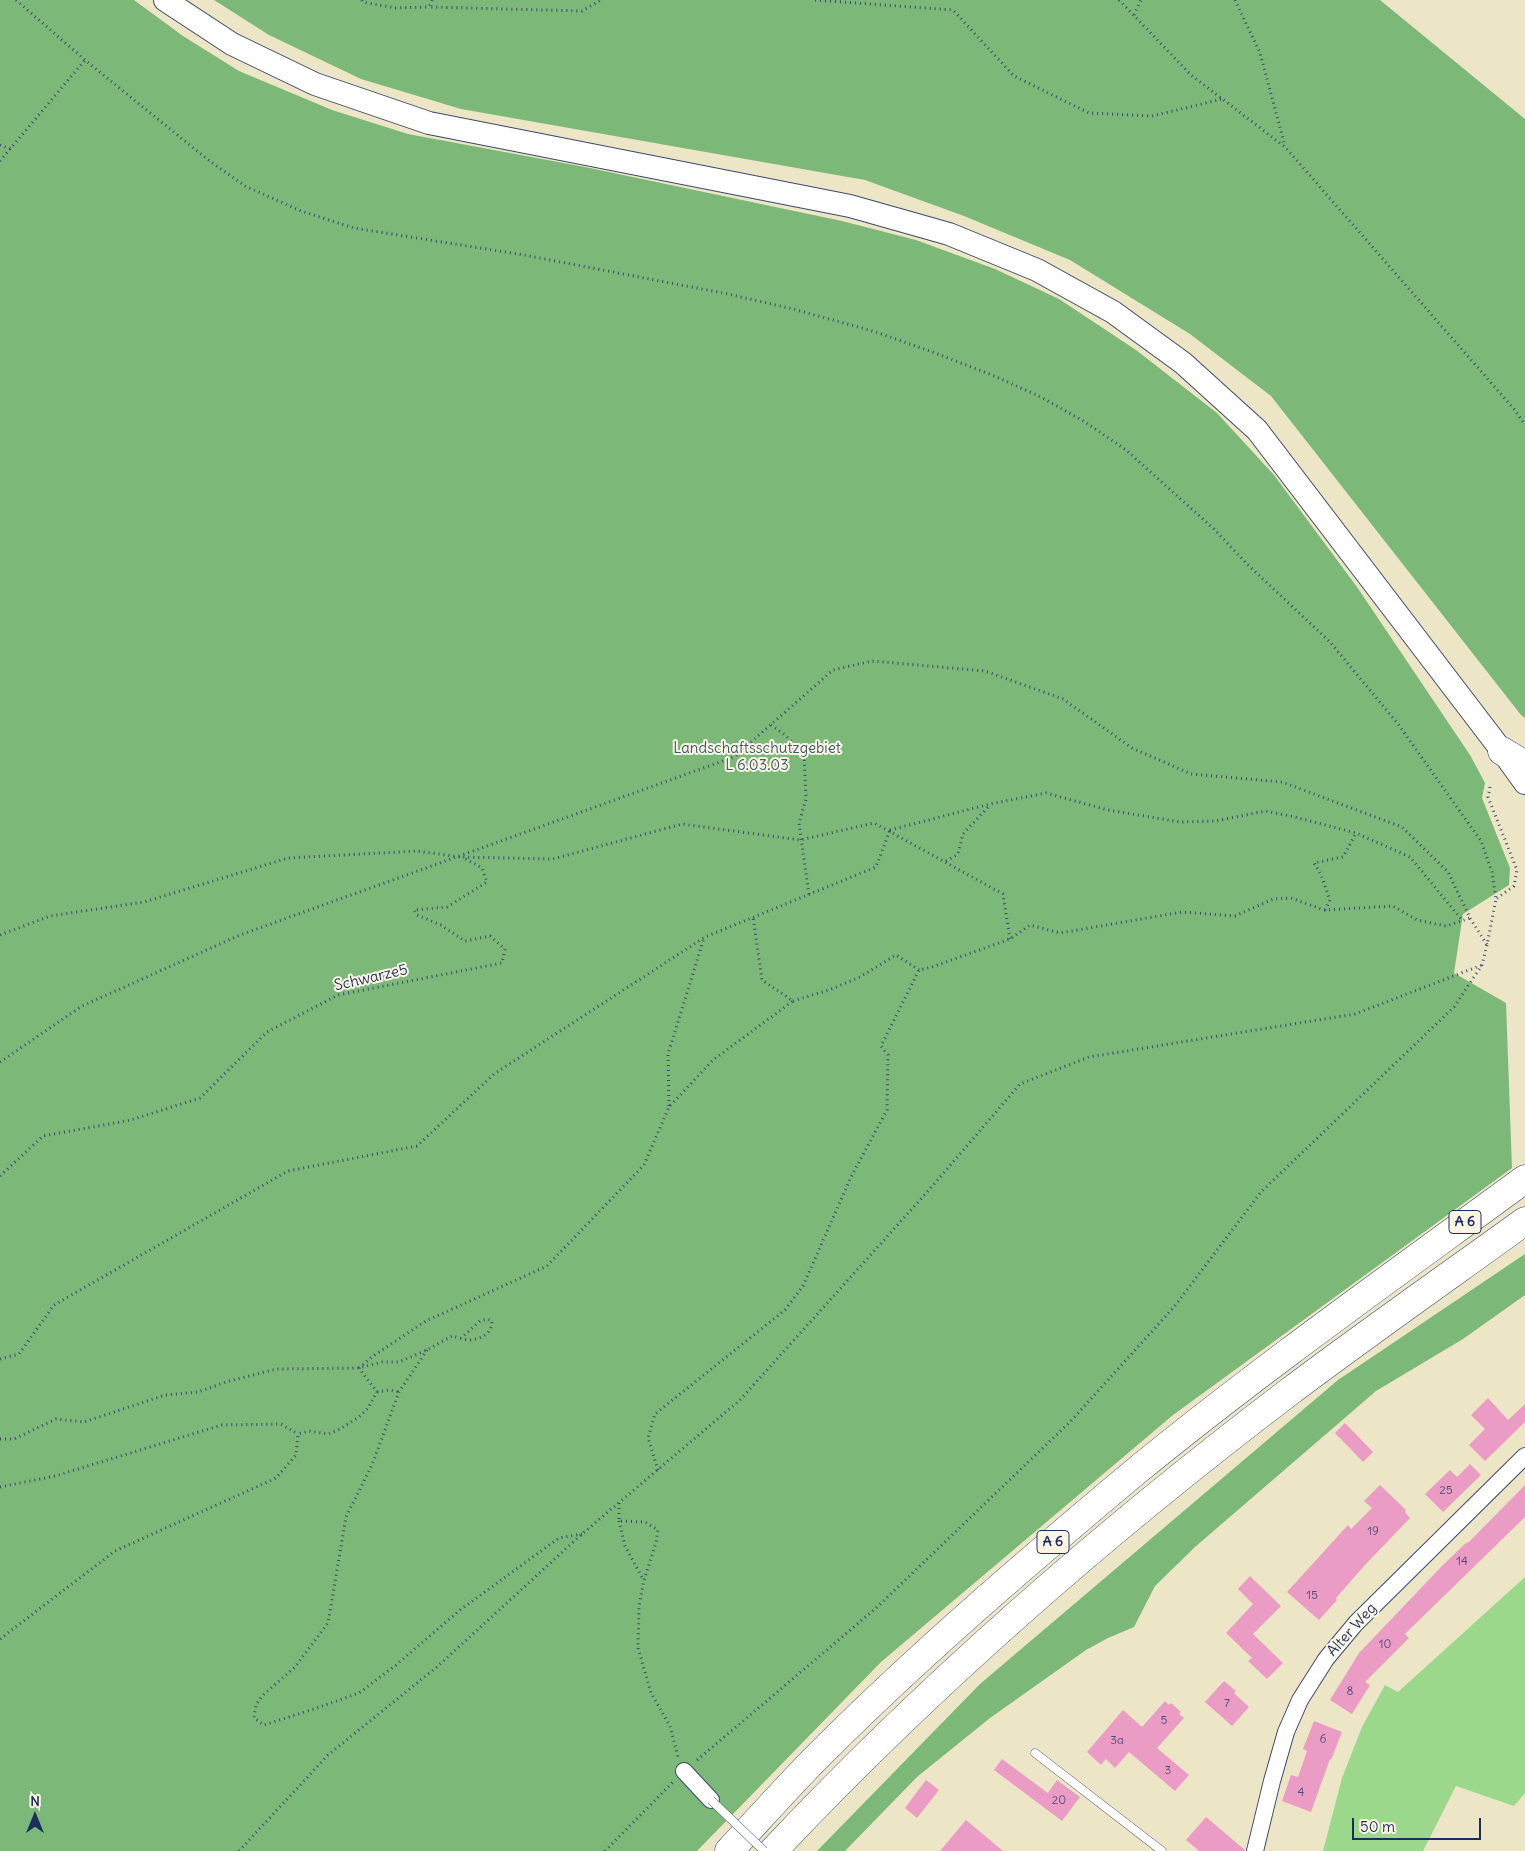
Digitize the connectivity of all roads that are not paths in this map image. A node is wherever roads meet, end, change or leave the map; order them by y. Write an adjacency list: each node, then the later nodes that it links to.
1 (165, 0): 2 (main road)
2 (1502, 751): 3 (highway); 4 (main road)
3 (1525, 765)
4 (1525, 783)
5 (1525, 1179): 11 (highway, A 6)
6 (1525, 1221): 13 (highway, A 6)
7 (1525, 1456): 15 (street, Alter Weg)
8 (1035, 1753): 14 (lane)
9 (684, 1771): 10 (street)
10 (711, 1800): 12 (lane, bridge)
11 (728, 1851)
12 (764, 1851)
13 (773, 1851)
14 (1162, 1851)
15 (1256, 1851)

